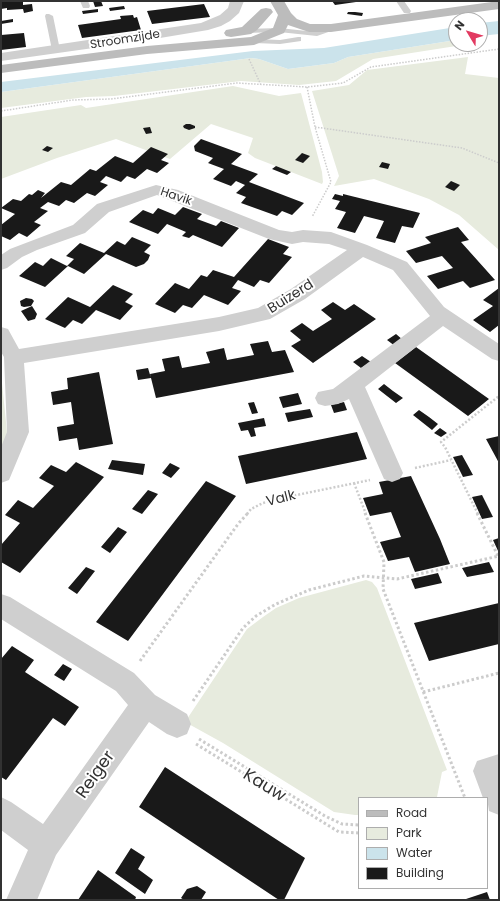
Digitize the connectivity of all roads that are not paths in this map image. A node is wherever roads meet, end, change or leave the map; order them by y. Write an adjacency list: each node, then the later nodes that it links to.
1 (237, 1): 16 (street, Stroomzijde)
2 (277, 1): 7 (street)
3 (400, 1): 6 (lane)
4 (499, 5): 12 (street)
5 (263, 7): 13 (street); 14 (street)
6 (407, 11)
7 (284, 15): 12 (street); 13 (street)
8 (499, 15): 10 (street)
9 (49, 16): 16 (lane)
10 (488, 16)
11 (448, 22): 15 (street, Stroomzijde)
12 (331, 28): 13 (lane)
13 (279, 30): 14 (street); 15 (street, Stroomzijde)
14 (250, 36): 15 (lane, Stroomzijde); 18 (street, Stroomzijde)
15 (298, 39)
16 (56, 50): 17 (street, Stroomzijde)
17 (1, 58)
18 (1, 69)
19 (361, 249): 20 (street, Havik); 21 (street); 24 (street, Buizerd)
20 (1, 264)
21 (443, 316): 23 (street); 25 (street)
22 (1, 334): 24 (street)
23 (499, 354)
24 (14, 357): 28 (street)
25 (353, 384): 26 (street); 27 (street)
26 (325, 398)
27 (392, 473)
28 (1, 474)
29 (1, 605): 30 (street)
30 (145, 704): 31 (street); 35 (street, Reiger)
31 (177, 724)
32 (499, 768): 33 (street)
33 (499, 802)
34 (1, 812): 35 (street)
35 (46, 845): 36 (street, Reiger)
36 (21, 900)

